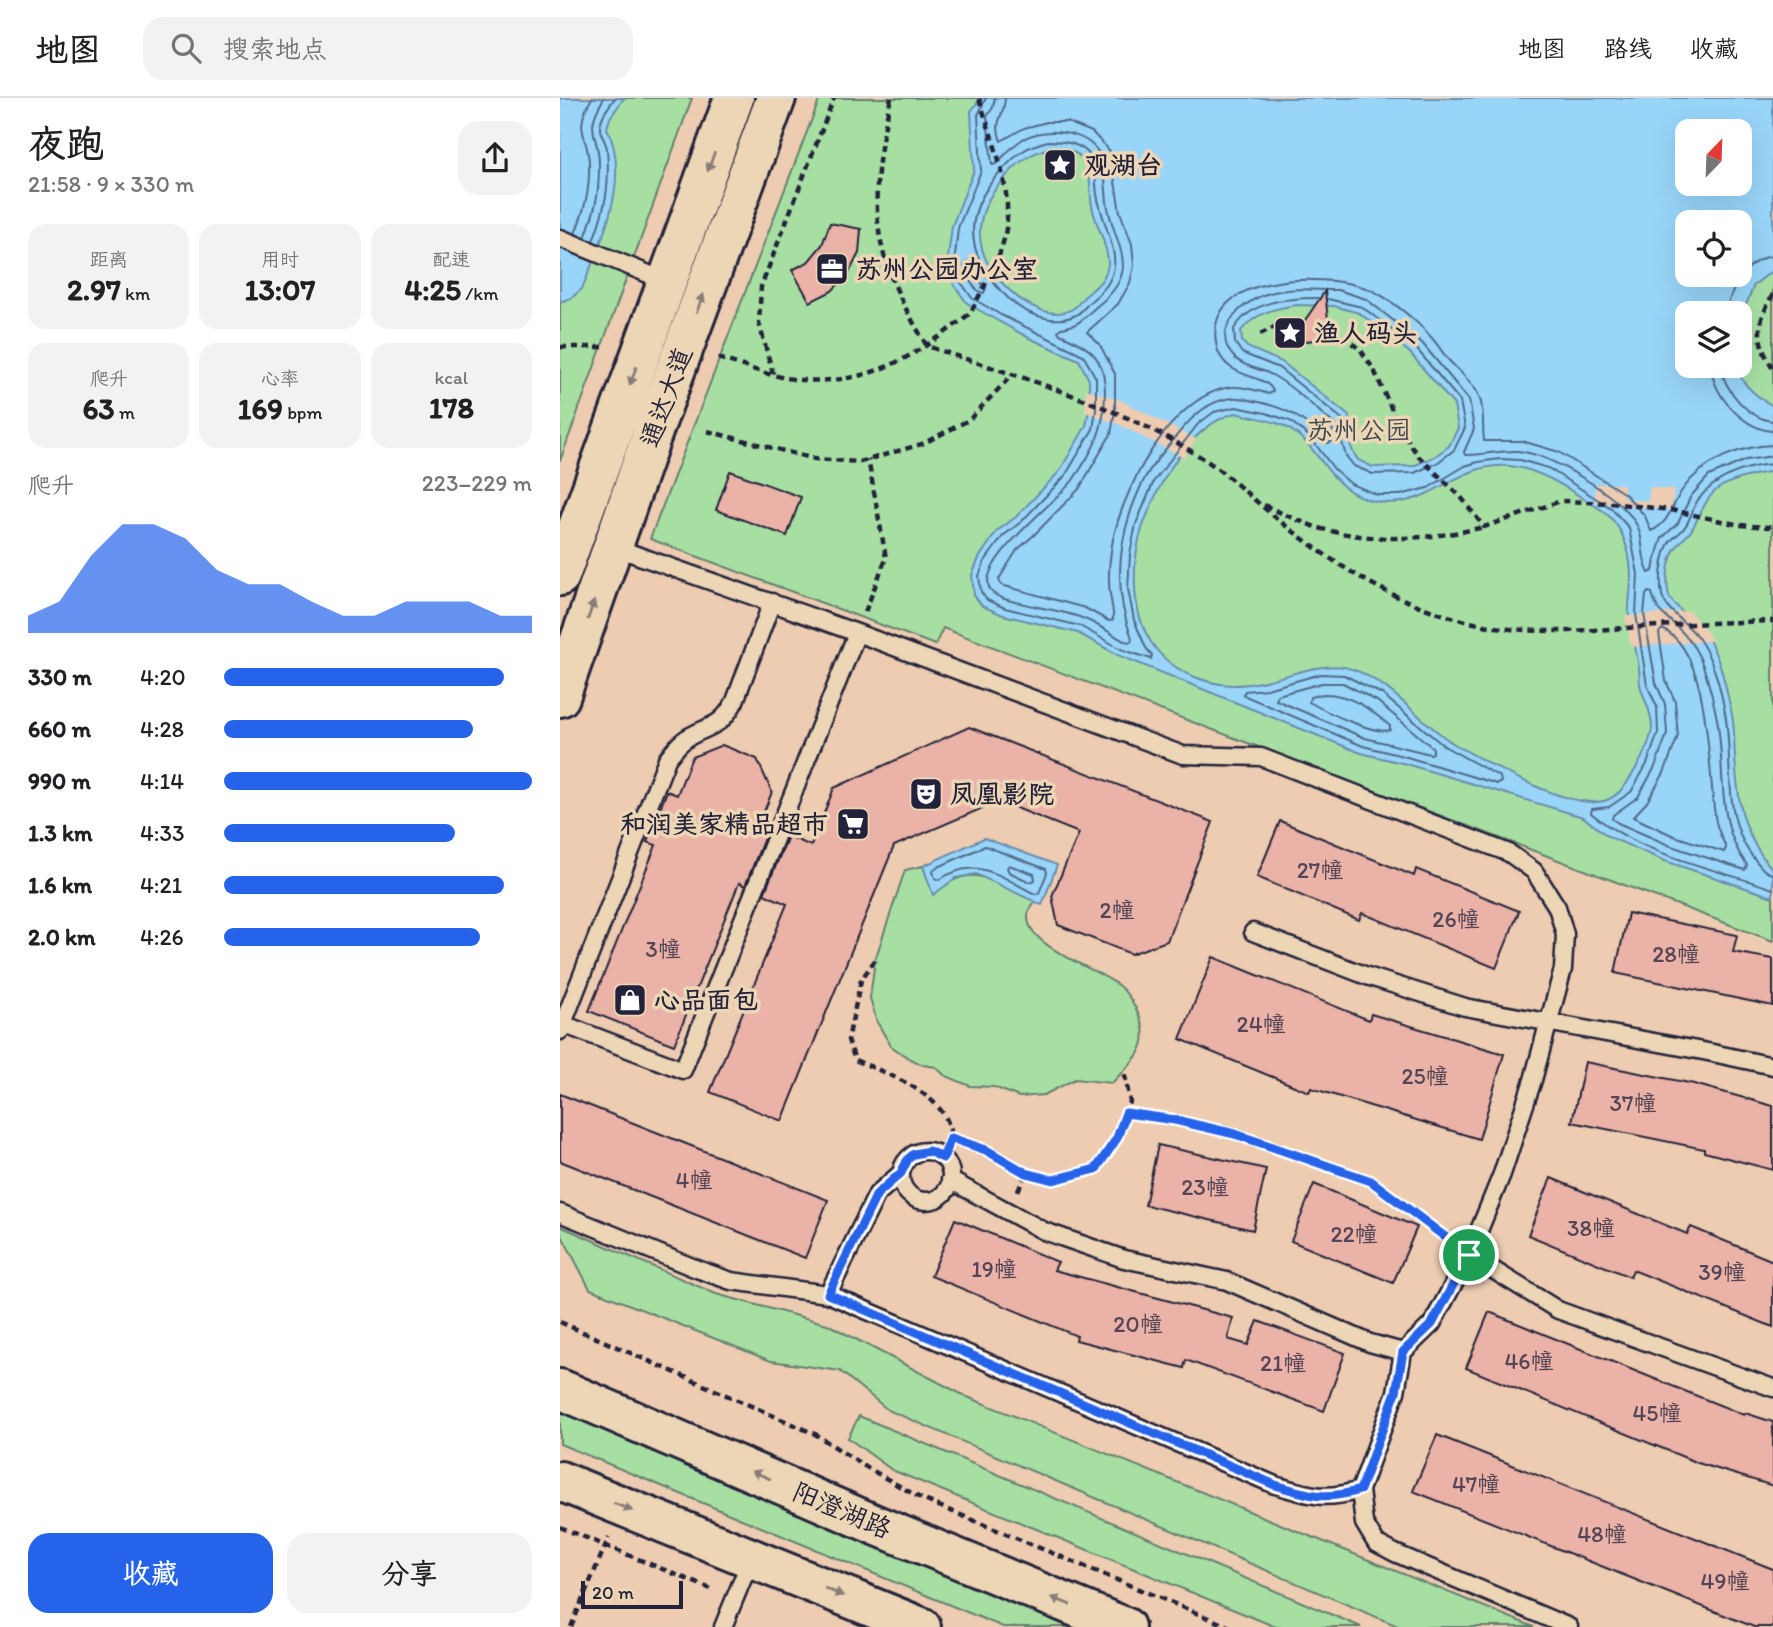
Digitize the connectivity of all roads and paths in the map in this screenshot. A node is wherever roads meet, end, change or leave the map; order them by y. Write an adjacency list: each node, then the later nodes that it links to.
1 (734, 98): 7 (main road, 通达大道, one-way to 7)
2 (776, 98): 13 (main road, 通达大道, one-way to 2)
3 (834, 98): 15 (path)
4 (891, 98): 12 (path)
5 (979, 98): 12 (path)
6 (560, 238): 7 (lane)
7 (668, 282): 22 (main road, 通达大道, one-way to 22)
8 (1773, 294): 14 (path)
9 (1277, 326): 11 (path)
10 (1331, 333): 21 (path)
11 (1260, 334)
12 (927, 346): 15 (path); 16 (path)
13 (684, 348): 15 (path); 22 (main road, 通达大道)
14 (1773, 369)
15 (773, 374)
16 (1012, 374): 18 (path); 19 (path)
17 (707, 431): 18 (path)
18 (868, 459): 26 (path)
19 (1257, 502): 21 (path); 25 (path)
20 (1773, 525): 21 (path)
21 (1484, 527)
22 (594, 540): 23 (main road, 通达大道); 24 (lane); 27 (main road, 通达大道, one-way to 22)
23 (560, 576)
24 (772, 602): 26 (lane); 31 (lane)
25 (1773, 621)
26 (857, 633): 30 (lane); 31 (lane)
27 (560, 697)
28 (1253, 932): 30 (lane)
29 (876, 960): 35 (path)
30 (1549, 1024): 32 (lane); 40 (lane)
31 (561, 1026)
32 (1773, 1066)
33 (1124, 1070): 34 (path)
34 (1126, 1113): 35 (path); 40 (path)
35 (951, 1138): 36 (path)
36 (943, 1158): 37 (lane); 38 (lane)
37 (901, 1173): 38 (lane); 41 (lane)
38 (950, 1180): 43 (lane)
39 (560, 1213): 41 (lane)
40 (1469, 1255): 43 (lane); 44 (lane)
41 (828, 1294): 47 (lane)
42 (560, 1322): 57 (path)
43 (1403, 1352): 47 (lane)
44 (1773, 1388)
45 (560, 1389): 56 (main road, 阳澄湖路, one-way to 45)
46 (560, 1481): 48 (main road)
47 (1360, 1490): 58 (lane)
48 (622, 1507): 50 (path); 51 (main road, one-way to 51)
49 (560, 1527): 50 (path)
50 (605, 1546): 52 (path); 53 (path)
51 (751, 1559): 52 (lane); 55 (main road, one-way to 55)
52 (735, 1597): 54 (lane)
53 (571, 1627)
54 (723, 1627)
55 (921, 1627)
56 (1125, 1627)
57 (1230, 1627)
58 (1569, 1627)

